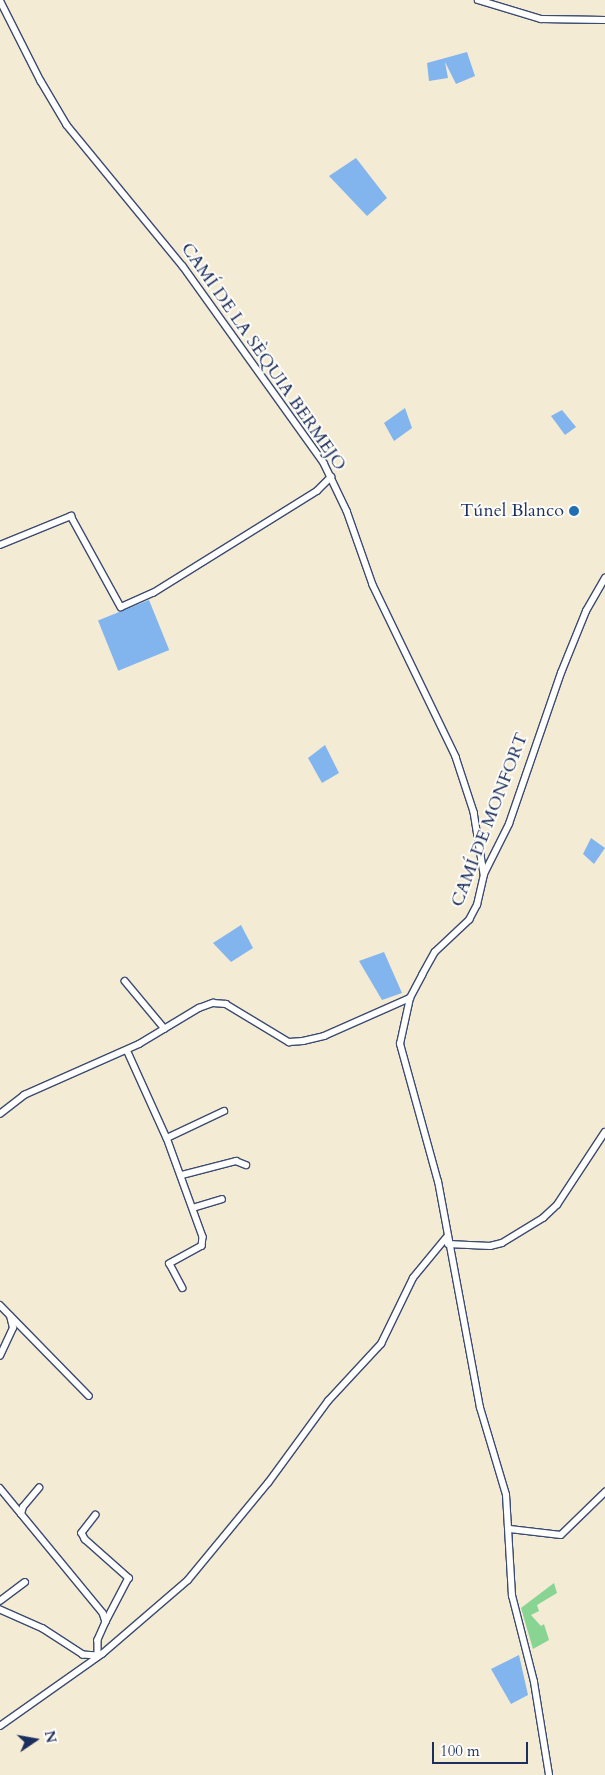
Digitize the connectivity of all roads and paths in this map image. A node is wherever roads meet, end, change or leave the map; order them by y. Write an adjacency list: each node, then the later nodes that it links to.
1 (0, 0): 4 (street, CAMÍ DE LA SÈQUIA BERMEJO)
2 (478, 0): 3 (street)
3 (605, 20)
4 (331, 476): 5 (street); 7 (street, CAMÍ DE LA SÈQUIA BERMEJO)
5 (0, 545)
6 (605, 578): 7 (street, CAMÍ DE MONFORT)
7 (484, 874): 9 (street, CAMÍ DE MONFORT)
8 (125, 981): 10 (street)
9 (410, 998): 10 (street); 20 (street, CAMÍ DE MONFORT)
10 (165, 1029): 11 (street)
11 (126, 1050): 13 (street); 15 (street)
12 (224, 1111): 15 (street)
13 (0, 1114)
14 (605, 1132): 20 (street)
15 (167, 1138): 17 (street)
16 (246, 1165): 17 (street)
17 (182, 1175): 19 (street)
18 (222, 1199): 19 (street)
19 (194, 1208): 21 (street)
20 (447, 1241): 31 (street, CAMÍ DE MONFORT); 36 (street)
21 (183, 1288)
22 (0, 1305): 23 (street)
23 (9, 1314): 24 (street); 25 (street)
24 (0, 1356)
25 (89, 1396)
26 (0, 1488): 29 (street)
27 (39, 1488): 29 (street)
28 (605, 1492): 31 (street)
29 (21, 1514): 35 (street)
30 (96, 1515): 35 (street)
31 (510, 1529): 38 (street, CAMÍ DE MONFORT)
32 (25, 1582): 33 (street)
33 (0, 1601)
34 (0, 1610): 36 (street)
35 (106, 1622): 36 (street)
36 (98, 1656): 37 (street)
37 (0, 1726)
38 (549, 1775)

